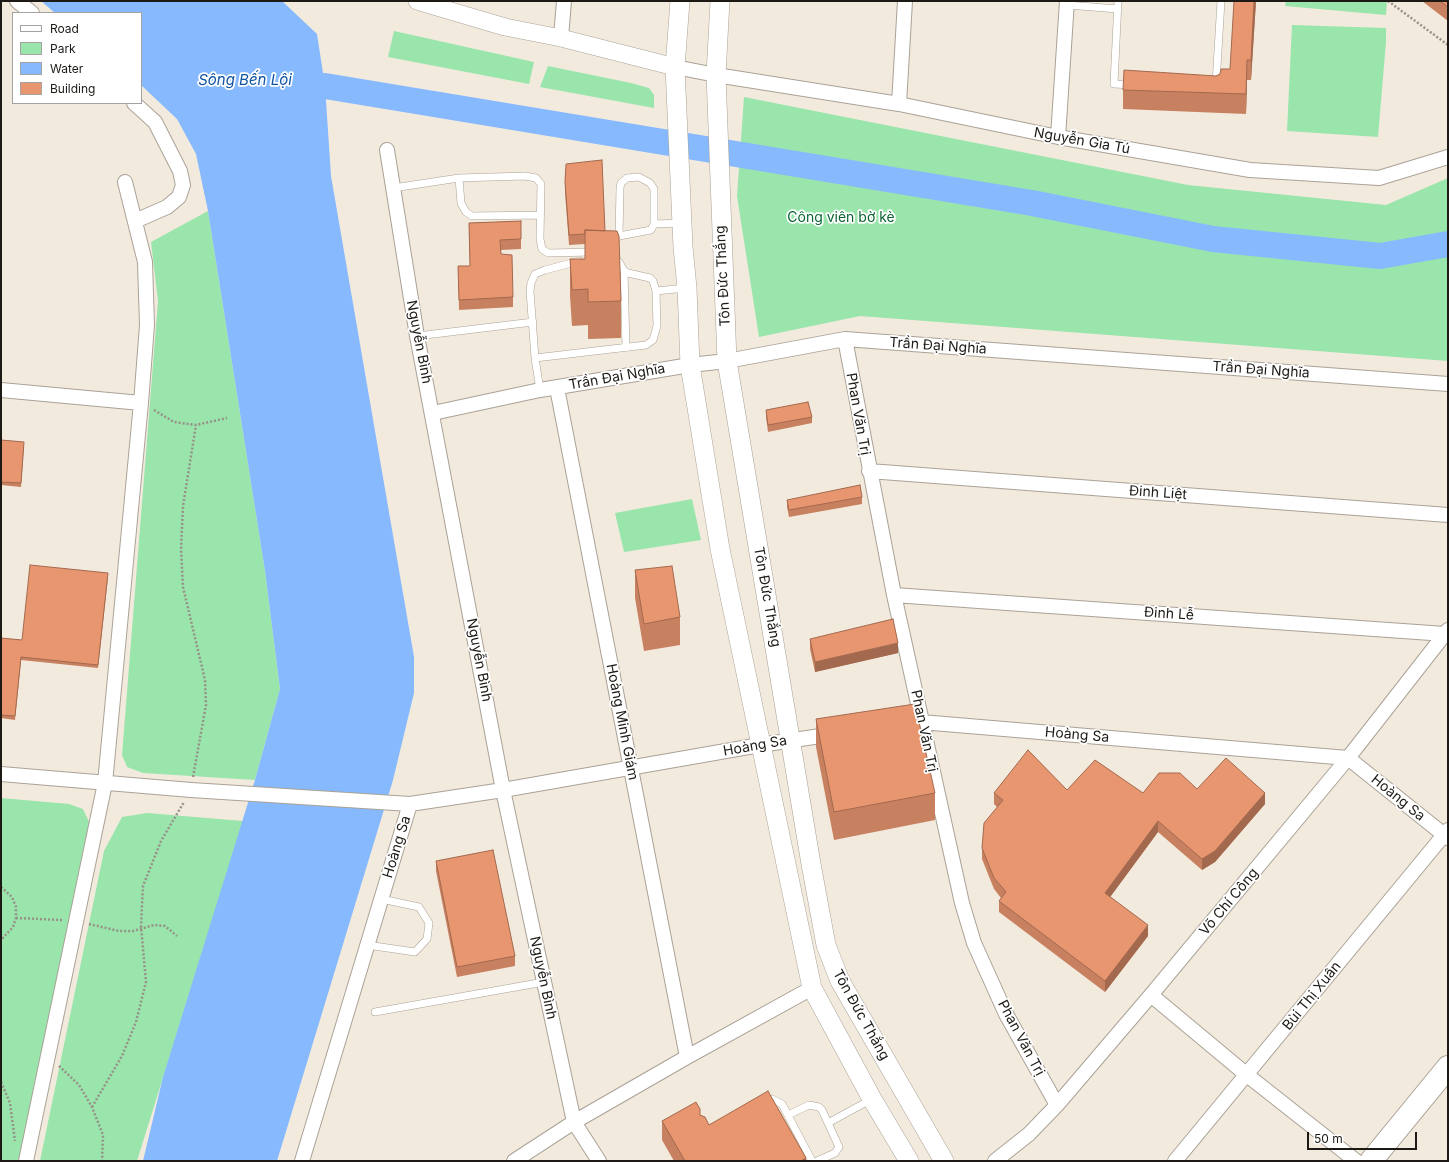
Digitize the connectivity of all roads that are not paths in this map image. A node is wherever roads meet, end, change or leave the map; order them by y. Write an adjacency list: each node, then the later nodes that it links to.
1 (17, 1): 11 (street)
2 (417, 1): 12 (street)
3 (564, 1): 12 (street)
4 (680, 1): 13 (main road, Tôn Đức Thắng)
5 (720, 1): 14 (main road, Tôn Đức Thắng)
6 (905, 1): 18 (street)
7 (1118, 1): 10 (lane)
8 (1221, 1): 16 (lane)
9 (1067, 3): 10 (lane); 19 (street)
10 (1118, 9): 15 (lane)
11 (31, 12)
12 (561, 38): 13 (street)
13 (675, 67): 14 (street, Nguyễn Gia Tú); 27 (main road, Tôn Đức Thắng)
14 (716, 75): 18 (street, Nguyễn Gia Tú); 40 (main road, Tôn Đức Thắng)
15 (1138, 85)
16 (1208, 89)
17 (135, 104): 26 (street)
18 (898, 104): 19 (street, Nguyễn Gia Tú)
19 (1058, 137): 21 (street, Nguyễn Gia Tú)
20 (387, 150): 24 (street, Nguyễn Bình)
21 (1448, 157)
22 (459, 178): 24 (lane); 25 (lane); 25 (lane)
23 (125, 182): 26 (street)
24 (393, 188): 36 (street, Nguyễn Bình)
25 (540, 215): 29 (lane)
26 (135, 221): 46 (street)
27 (682, 223): 28 (lane); 33 (main road, Tôn Đức Thắng)
28 (654, 224): 29 (lane); 29 (lane)
29 (619, 236)
30 (606, 260): 32 (lane)
31 (584, 261): 35 (lane)
32 (624, 271): 34 (lane); 38 (lane)
33 (687, 288): 34 (lane); 41 (main road, Tôn Đức Thắng)
34 (656, 291): 38 (lane)
35 (532, 322): 36 (lane); 39 (lane)
36 (417, 336): 47 (street, Nguyễn Bình)
37 (845, 339): 40 (street, Trần Đại Nghĩa); 42 (street, Trần Đại Nghĩa); 48 (street, Phan Văn Trị)
38 (626, 348): 39 (lane)
39 (535, 358): 45 (lane)
40 (727, 361): 41 (street, Trần Đại Nghĩa); 55 (main road, Tôn Đức Thắng)
41 (690, 365): 43 (street, Trần Đại Nghĩa); 56 (main road, Tôn Đức Thắng)
42 (1448, 384)
43 (557, 388): 45 (street, Trần Đại Nghĩa); 58 (street, Hoàng Minh Giám)
44 (1, 390): 46 (street)
45 (540, 390): 47 (street, Trần Đại Nghĩa)
46 (140, 403): 60 (street)
47 (433, 413): 61 (street, Nguyễn Bình)
48 (869, 471): 49 (street, Đinh Liệt); 50 (street, Phan Văn Trị)
49 (1448, 515)
50 (894, 595): 51 (street, Đinh Lễ); 52 (street, Phan Văn Trị)
51 (1446, 632): 57 (street, Võ Chí Công)
52 (921, 722): 53 (street, Hoàng Sa); 57 (street, Hoàng Sa); 75 (street, Phan Văn Trị)
53 (891, 726)
54 (845, 733): 55 (street, Hoàng Sa)
55 (791, 740): 56 (street, Hoàng Sa); 86 (main road, Tôn Đức Thắng)
56 (760, 745): 58 (street, Hoàng Sa); 67 (main road, Tôn Đức Thắng)
57 (1348, 758): 63 (street, Hoàng Sa); 68 (street, Võ Chí Công)
58 (631, 769): 61 (street, Hoàng Sa); 70 (street, Hoàng Minh Giám)
59 (1, 774): 60 (street)
60 (105, 783): 62 (street); 79 (street)
61 (503, 790): 62 (street, Hoàng Sa); 66 (street, Nguyễn Bình)
62 (410, 804): 64 (street, Hoàng Sa)
63 (1447, 834): 72 (street, Bùi Thị Xuân)
64 (381, 899): 65 (street, Hoàng Sa); 65 (lane)
65 (367, 944): 80 (street, Hoàng Sa)
66 (544, 982): 69 (lane); 77 (street, Nguyễn Bình)
67 (812, 988): 70 (street); 73 (main road, Tôn Đức Thắng)
68 (1151, 995): 72 (street); 75 (street, Võ Chí Công)
69 (375, 1012)
70 (688, 1056): 77 (street)
71 (1448, 1067): 90 (main road)
72 (1247, 1075): 88 (street, Bùi Thị Xuân); 89 (street)
73 (872, 1099): 78 (lane); 85 (main road, Tôn Đức Thắng)
74 (756, 1104): 76 (lane)
75 (1057, 1105): 87 (street, Võ Chí Công)
76 (788, 1115): 78 (lane); 83 (lane)
77 (574, 1122): 81 (street); 82 (street, Nguyễn Bình)
78 (828, 1123): 84 (lane)
79 (26, 1161)
80 (302, 1161)
81 (514, 1161)
82 (599, 1161)
83 (812, 1161)
84 (817, 1161)
85 (909, 1161)
86 (944, 1161)
87 (995, 1161)
88 (1175, 1161)
89 (1356, 1161)
90 (1371, 1161)

